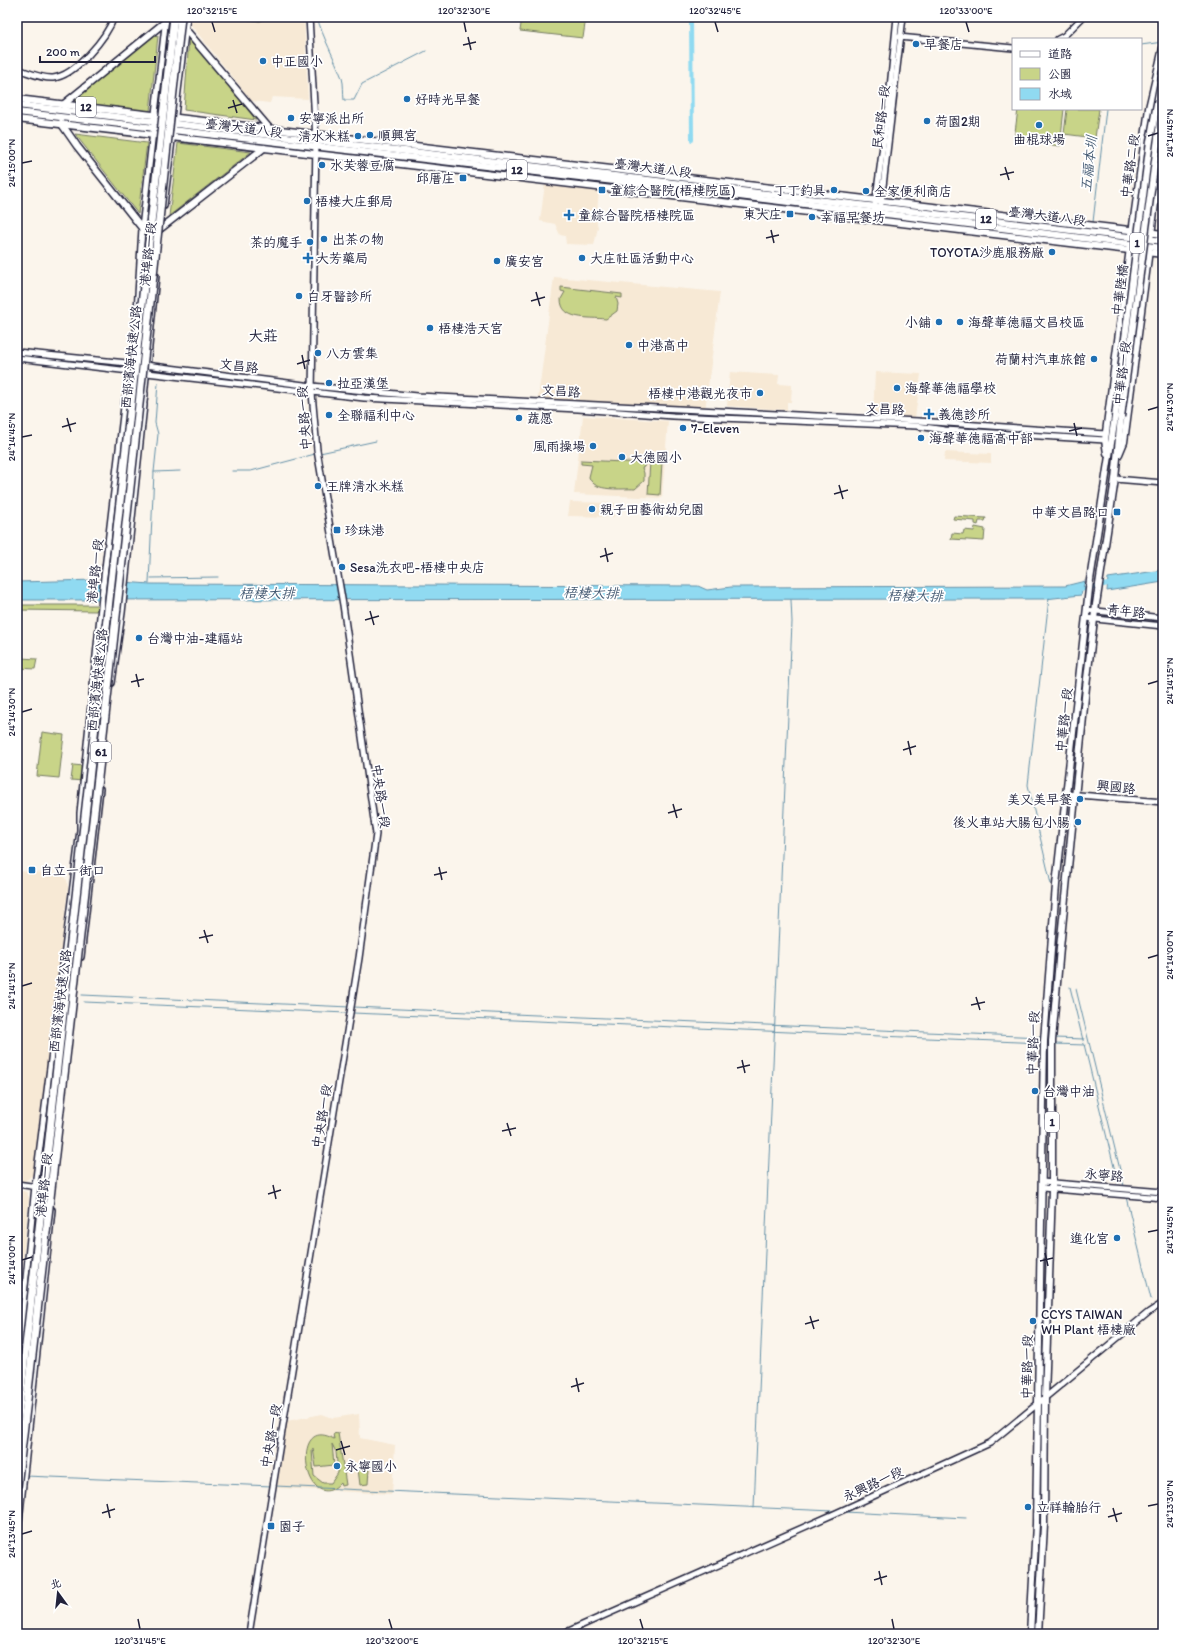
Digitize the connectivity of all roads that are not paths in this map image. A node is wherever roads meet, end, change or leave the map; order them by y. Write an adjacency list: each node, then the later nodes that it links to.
1 (114, 17): 16 (street)
2 (174, 17): 70 (highway, 西部濱海快速公路 / 61, bridge)
3 (181, 17): 70 (highway, 西部濱海快速公路 / 61, bridge)
4 (187, 17): 10 (street, 港埠路一段)
5 (309, 17): 31 (street, 中央路一段)
6 (897, 17): 11 (street, 民和路一段)
7 (903, 17): 12 (street, 民和路一段)
8 (1083, 17): 13 (street)
9 (165, 19): 22 (main road); 23 (street, 港埠路一段)
10 (185, 29): 24 (street, 港埠路一段); 28 (main road)
11 (895, 37): 12 (street); 38 (street, 民和路一段)
12 (901, 37): 14 (street); 38 (street, 民和路一段)
13 (1059, 38)
14 (1012, 48)
15 (1163, 48): 42 (main road, 中華路二段 / 1)
16 (17, 68)
17 (1163, 71): 57 (main road, 中華陸橋 / 1, bridge)
18 (17, 98): 22 (main road, 12)
19 (1163, 100): 57 (main road, 中華陸橋 / 1, bridge)
20 (17, 106): 22 (main road, 12)
21 (17, 112): 22 (main road, 12)
22 (63, 114): 23 (main road, 12); 25 (main road, 12); 26 (main road, 12); 29 (main road, 12); 32 (main road, 12); 39 (main road)
23 (155, 114): 24 (main road, 臺灣大道八段 / 12); 26 (street, 港埠路一段)
24 (176, 117): 27 (street, 港埠路一段); 28 (main road, 臺灣大道八段 / 12)
25 (17, 119)
26 (154, 121): 27 (main road, 臺灣大道八段 / 12); 29 (street, 港埠路一段)
27 (175, 124): 30 (street, 港埠路一段); 36 (main road, 臺灣大道八段 / 12)
28 (268, 127): 31 (main road, 臺灣大道八段 / 12)
29 (153, 128): 30 (main road, 臺灣大道八段 / 12); 32 (street, 港埠路一段)
30 (174, 131): 33 (street, 港埠路一段); 35 (main road, 臺灣大道八段 / 12)
31 (316, 133): 36 (street, 中央路一段); 38 (main road, 臺灣大道八段 / 12)
32 (152, 135): 33 (main road, 臺灣大道八段 / 12); 39 (street, 港埠路一段)
33 (173, 138): 37 (main road, 臺灣大道八段 / 12); 40 (street, 港埠路一段)
34 (1163, 139): 44 (main road, 1)
35 (266, 141): 36 (main road, 臺灣大道八段 / 12); 37 (main road)
36 (315, 147): 37 (main road, 臺灣大道八段 / 12); 38 (main road, 臺灣大道八段 / 12); 53 (street, 中央路一段)
37 (264, 148): 40 (main road)
38 (877, 210): 42 (main road, 臺灣大道八段 / 12); 42 (main road, 臺灣大道八段 / 12)
39 (142, 228): 49 (street, 港埠路一段)
40 (160, 230): 50 (street, 港埠路一段)
41 (1163, 234): 44 (main road, 臺灣大道八段 / 12)
42 (1131, 240): 44 (main road, 臺灣大道八段 / 12); 44 (main road, 臺灣大道八段 / 12); 59 (main road, 中華路一段 / 1)
43 (1163, 241): 44 (main road, 臺灣大道八段 / 12)
44 (1150, 243): 45 (main road, 臺灣大道八段 / 12); 46 (main road, 臺灣大道八段 / 12); 61 (main road, 中華路一段 / 1)
45 (1163, 248)
46 (1163, 254)
47 (17, 352): 49 (street, 文昌路)
48 (17, 358): 51 (street, 文昌路)
49 (134, 364): 50 (street, 文昌路); 51 (street, 港埠路一段)
50 (148, 366): 52 (street, 港埠路一段); 53 (street, 文昌路)
51 (133, 370): 52 (street, 文昌路); 54 (street, 港埠路一段)
52 (146, 372): 55 (street, 文昌路); 56 (street, 港埠路一段)
53 (312, 386): 55 (street, 中央路一段); 59 (street, 文昌路)
54 (130, 387): 58 (street, 港埠路一段); 70 (highway, bridge); 75 (street, 港埠路一段)
55 (312, 392): 59 (street, 文昌路); 97 (street, 中央路一段)
56 (144, 394): 58 (street, 港埠路一段); 70 (highway, bridge); 76 (street, 港埠路一段)
57 (1118, 417): 60 (main road, 中華路一段 / 1); 61 (main road, 中華路一段 / 1)
58 (133, 428): 73 (street, 港埠路一段)
59 (1106, 437): 60 (main road, 中華路一段 / 1)
60 (1108, 456): 64 (main road, 中華路一段 / 1)
61 (1117, 457): 62 (main road, 中華路一段 / 1)
62 (1115, 479): 63 (street); 65 (main road, 中華路一段 / 1)
63 (1163, 483)
64 (1087, 610): 65 (street, 青年路); 66 (main road, 中華路一段 / 1)
65 (1095, 611): 67 (street, 青年路); 68 (main road, 中華路一段 / 1)
66 (1086, 618): 68 (street, 青年路); 71 (main road, 中華路一段 / 1)
67 (1163, 618)
68 (1094, 619): 69 (street, 青年路); 72 (main road, 中華路一段 / 1)
69 (1163, 626)
70 (105, 682): 93 (highway, 西部濱海快速公路 / 61, bridge); 95 (highway, 西部濱海快速公路 / 61, bridge)
71 (1067, 794): 72 (street, 興國路); 77 (main road, 中華路一段 / 1)
72 (1076, 794): 74 (street, 興國路); 78 (main road, 中華路一段 / 1)
73 (92, 796): 75 (street, 港埠路一段); 76 (street, 港埠路一段)
74 (1163, 802)
75 (80, 830): 80 (street, 港埠路一段)
76 (96, 832): 82 (street, 港埠路一段)
77 (1042, 1182): 78 (street, 永寧路); 81 (main road, 中華路一段 / 1)
78 (1052, 1182): 83 (main road, 中華路一段 / 1); 84 (street, 永寧路)
79 (17, 1184): 80 (street)
80 (36, 1186): 82 (street); 87 (street, 港埠路一段)
81 (1042, 1188): 83 (street, 永寧路); 91 (main road, 中華路一段 / 1)
82 (54, 1189): 88 (street, 港埠路一段)
83 (1052, 1189): 85 (street, 永寧路); 90 (main road, 中華路一段 / 1)
84 (1163, 1192)
85 (1163, 1198)
86 (1163, 1303): 90 (street, 永興路一段)
87 (18, 1364): 89 (street, 港埠路一段); 92 (street)
88 (35, 1367): 92 (street); 96 (street, 港埠路一段)
89 (17, 1371)
90 (1045, 1398): 91 (street, 永興路一段); 100 (main road, 中華路一段 / 1)
91 (1037, 1405): 98 (street, 永興路一段); 99 (main road, 中華路一段 / 1)
92 (23, 1407): 94 (street)
93 (17, 1426)
94 (17, 1458)
95 (17, 1487)
96 (17, 1541)
97 (249, 1634)
98 (562, 1634)
99 (1030, 1634)
100 (1038, 1634)

